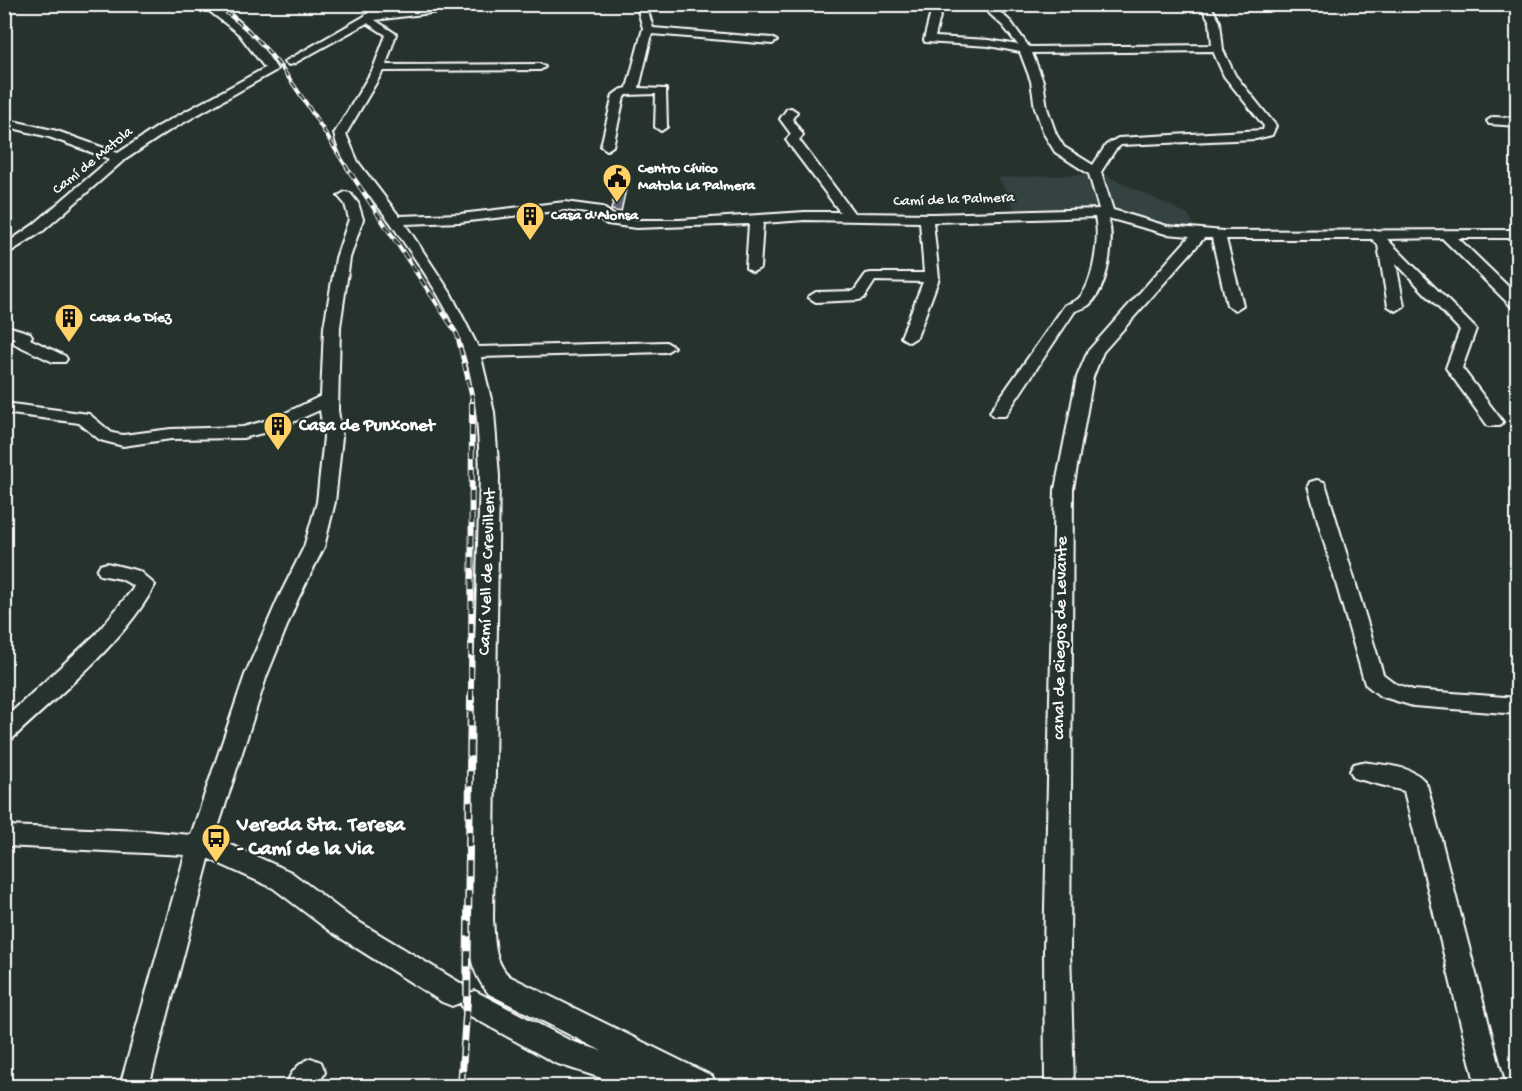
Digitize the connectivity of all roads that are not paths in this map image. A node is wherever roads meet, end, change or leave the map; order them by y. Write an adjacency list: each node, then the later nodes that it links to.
1 (205, 4): 23 (street, Camí de Matola)
2 (387, 4): 8 (street)
3 (479, 4): 8 (street)
4 (641, 4): 9 (street)
5 (938, 4): 12 (street)
6 (984, 4): 12 (street)
7 (1205, 4): 11 (street)
8 (368, 18): 13 (street); 14 (street, Camí Vell de Crevillent)
9 (647, 31): 10 (street); 16 (street)
10 (772, 41)
11 (1218, 48): 12 (street); 24 (street)
12 (1025, 50): 24 (street)
13 (289, 62)
14 (380, 68): 15 (street); 30 (street, Camí Vell de Crevillent)
15 (540, 68)
16 (636, 91): 21 (street); 22 (street)
17 (792, 112): 28 (street)
18 (1493, 121): 20 (street)
19 (4, 122): 23 (street)
20 (1518, 122)
21 (662, 127)
22 (607, 146)
23 (119, 158): 35 (street, Camí de Matola)
24 (1095, 172): 26 (street)
25 (345, 196): 47 (street)
26 (1104, 213): 29 (street, Camí de la Palmera); 31 (street, Camí de la Palmera); 49 (street)
27 (756, 218): 28 (street, Camí de la Palmera); 30 (street, Camí de la Palmera); 36 (street)
28 (851, 218): 29 (street, Camí de la Palmera)
29 (926, 218): 37 (street)
30 (394, 220): 45 (street, Camí Vell de Crevillent)
31 (1209, 234): 34 (street, Camí de la Palmera); 39 (street); 61 (street, canal de Riegos de Levante)
32 (1518, 234): 33 (street, Camí de la Palmera)
33 (1446, 236): 34 (street, Camí de la Palmera); 40 (street)
34 (1381, 240): 41 (street); 50 (street)
35 (5, 251)
36 (753, 268)
37 (932, 278): 38 (street); 43 (street)
38 (816, 297)
39 (1235, 304)
40 (1518, 305)
41 (1396, 306)
42 (4, 330): 46 (street)
43 (909, 337)
44 (666, 347): 45 (street)
45 (471, 352): 60 (street, Camí Vell de Crevillent)
46 (59, 359)
47 (329, 399): 48 (street); 57 (street)
48 (4, 408)
49 (999, 412)
50 (1494, 422)
51 (1317, 486): 53 (street)
52 (107, 570): 54 (street)
53 (1518, 706)
54 (4, 732)
55 (1362, 771): 62 (street)
56 (4, 836): 57 (street)
57 (200, 846): 58 (street); 59 (street)
58 (134, 1086)
59 (669, 1086)
60 (702, 1086)
61 (1060, 1086)
62 (1491, 1086)

